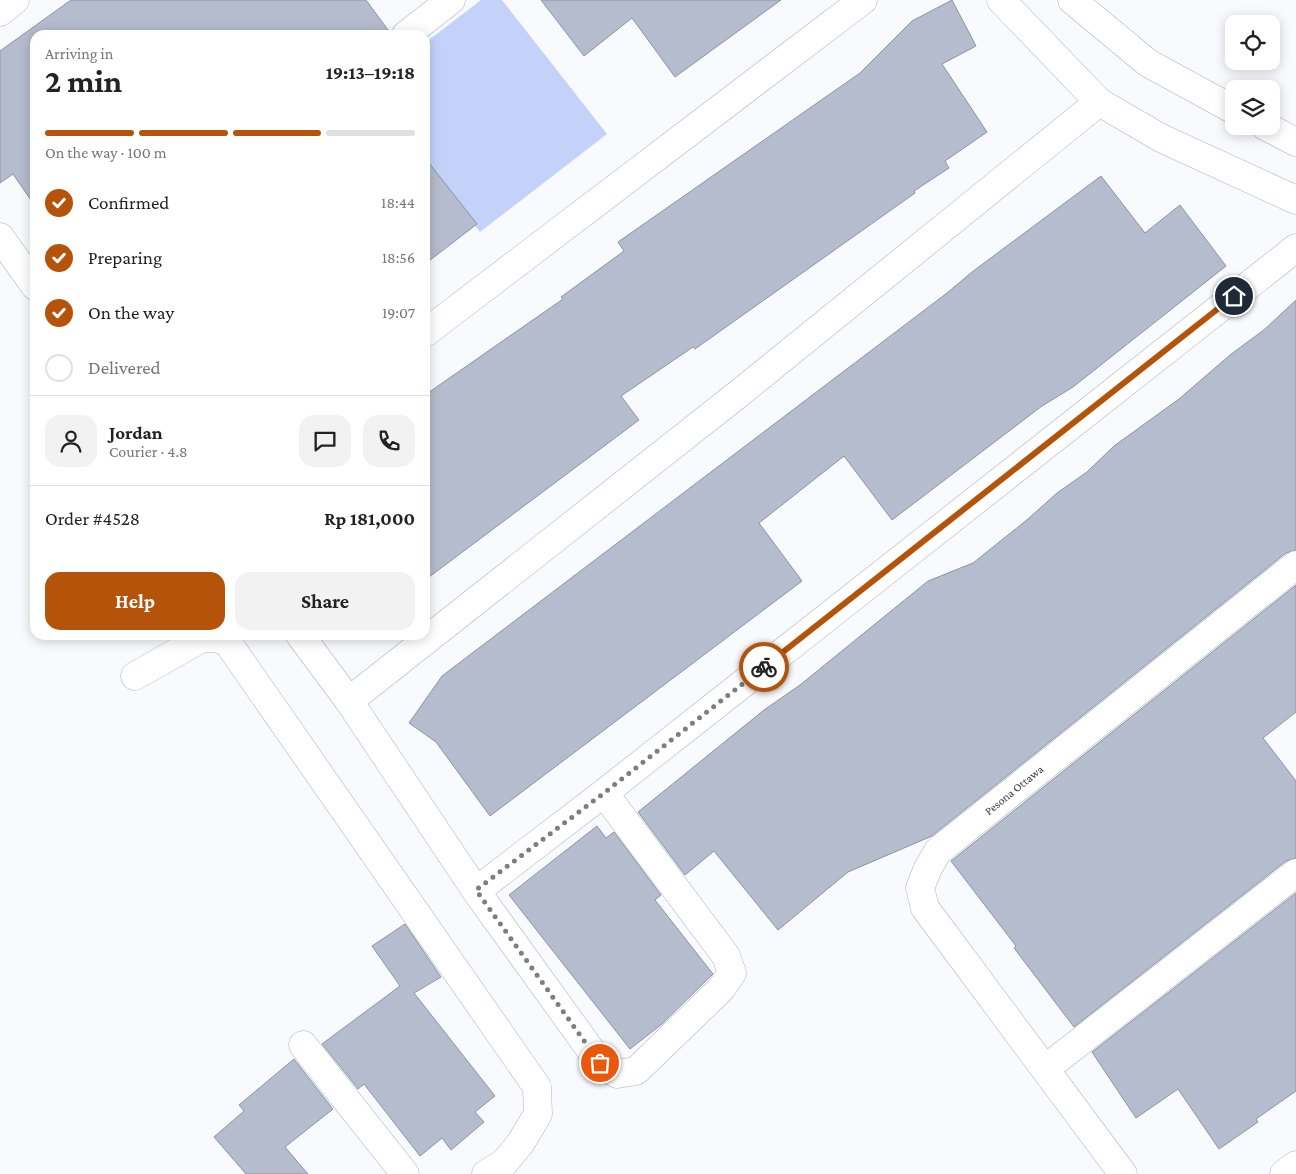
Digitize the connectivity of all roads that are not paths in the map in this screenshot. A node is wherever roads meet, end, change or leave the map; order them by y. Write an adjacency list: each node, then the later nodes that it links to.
1 (15, 0): 7 (street)
2 (451, 0): 6 (street)
3 (863, 0): 17 (street)
4 (1000, 0): 9 (street)
5 (1072, 0): 10 (street)
6 (423, 8): 8 (street)
7 (0, 12)
8 (409, 30)
9 (1099, 102): 13 (street); 19 (street)
10 (1225, 105)
11 (1280, 134): 12 (street)
12 (1296, 142)
13 (1296, 200)
14 (0, 237): 16 (street)
15 (1296, 248): 26 (street)
16 (30, 279)
17 (430, 329)
18 (1296, 566): 30 (street, Pesona Ottawa)
19 (430, 637)
20 (198, 640): 24 (street)
21 (222, 640): 33 (street)
22 (304, 640): 25 (street)
23 (427, 640): 25 (street)
24 (135, 676)
25 (349, 701): 28 (street)
26 (604, 793): 28 (street); 28 (street)
27 (1296, 873): 30 (street)
28 (476, 890)
29 (303, 1046): 32 (street)
30 (1045, 1069): 34 (street, Pesona Ottawa)
31 (1296, 1164): 35 (street)
32 (405, 1174)
33 (486, 1174)
34 (1124, 1174)
35 (1284, 1174)

